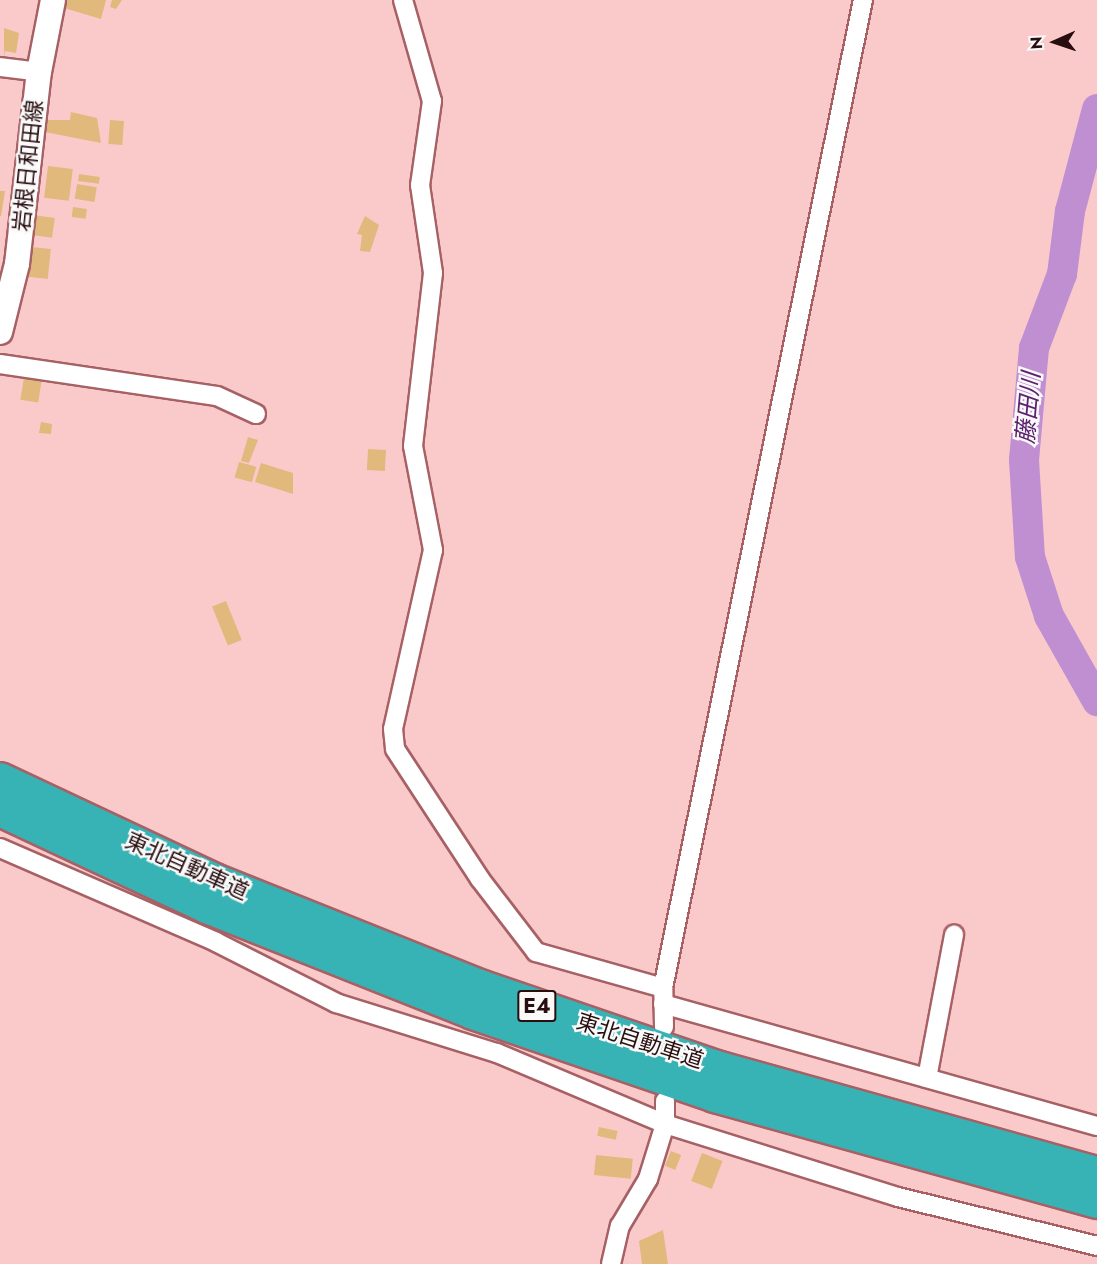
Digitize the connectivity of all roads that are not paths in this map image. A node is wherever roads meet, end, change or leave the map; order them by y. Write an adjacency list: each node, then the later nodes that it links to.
1 (53, 0): 5 (main road, 岩根日和田線)
2 (403, 0): 13 (street)
3 (863, 0): 13 (street)
4 (0, 67): 5 (street)
5 (39, 72): 6 (main road, 岩根日和田線)
6 (0, 332)
7 (0, 364): 8 (street)
8 (256, 414)
9 (0, 779): 19 (highway, 東北自動車道 / E4)
10 (0, 810): 20 (highway, 東北自動車道 / E4)
11 (0, 848): 17 (street)
12 (954, 935): 15 (street)
13 (663, 996): 14 (street); 15 (street)
14 (664, 1027)
15 (927, 1078): 18 (street)
16 (666, 1101): 17 (street)
17 (665, 1124): 21 (street); 22 (street)
18 (1097, 1126)
19 (1097, 1173)
20 (1097, 1202)
21 (1097, 1245)
22 (611, 1264)

